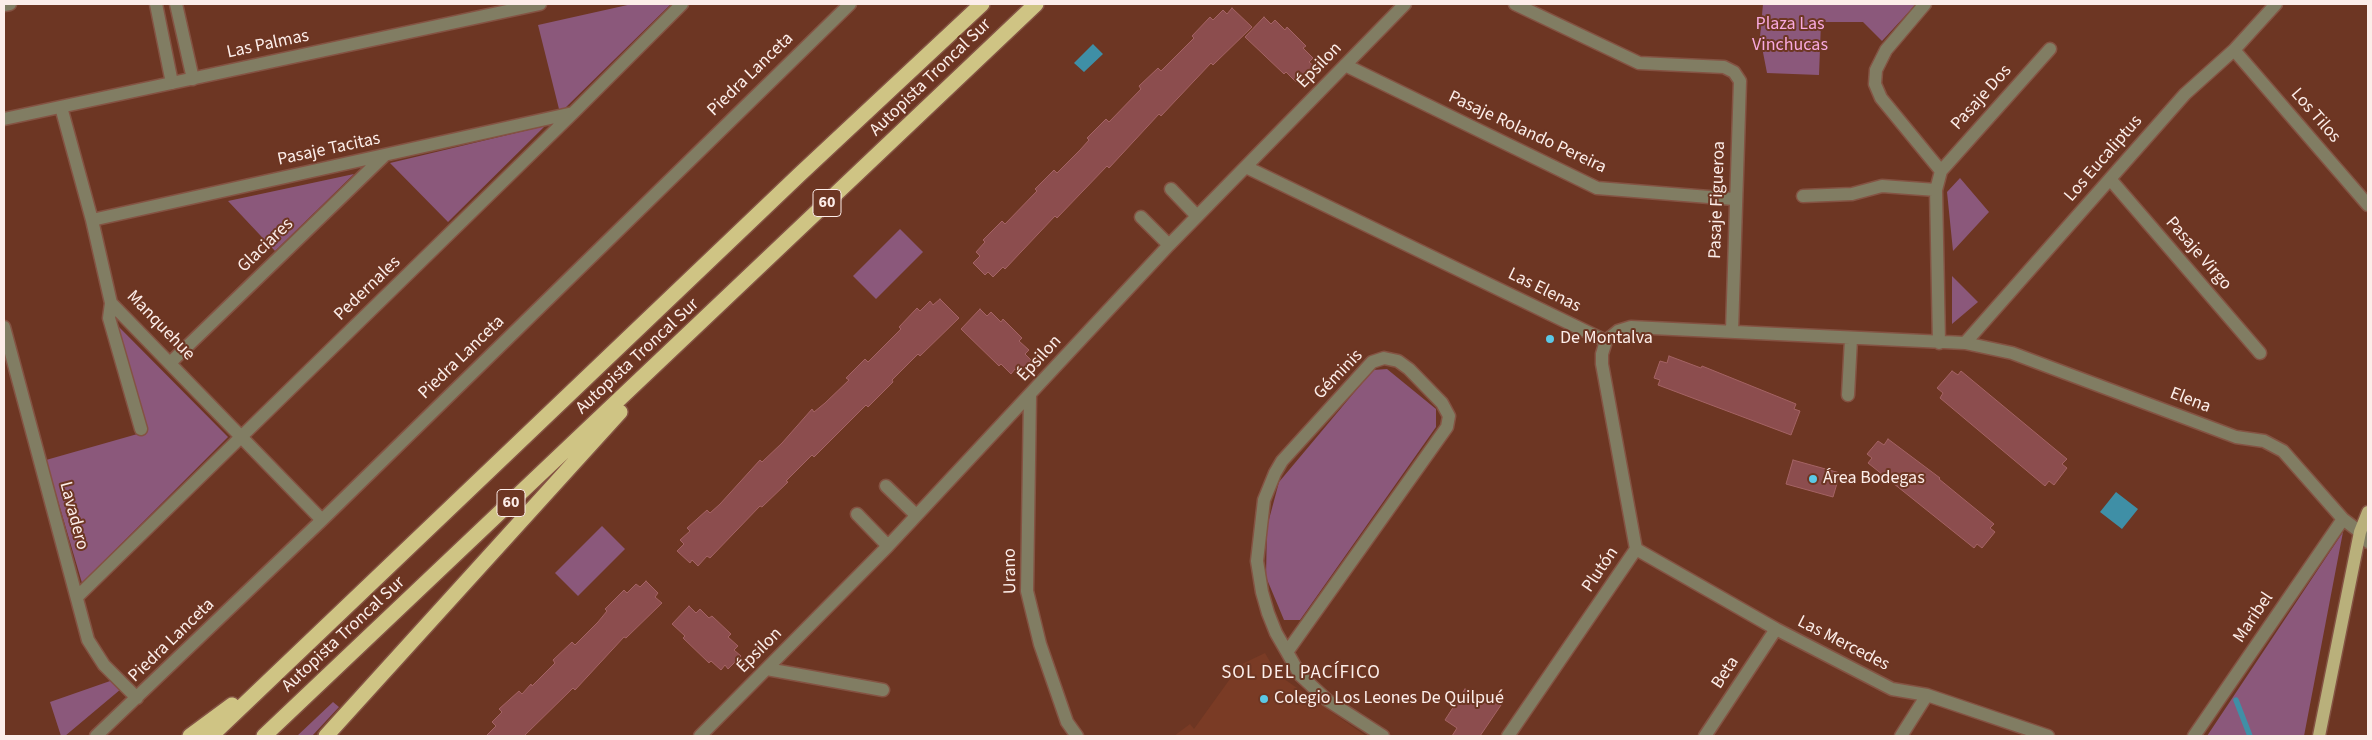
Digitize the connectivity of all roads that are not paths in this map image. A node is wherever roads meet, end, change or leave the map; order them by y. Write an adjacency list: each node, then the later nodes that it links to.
1 (10, 4): 13 (street)
2 (156, 4): 20 (street)
3 (176, 4): 19 (street)
4 (540, 4): 14 (street, Las Palmas)
5 (682, 4): 22 (street, Pedernales)
6 (850, 4): 56 (street, Piedra Lanceta)
7 (982, 4): 64 (highway, Autopista Troncal Sur / 60)
8 (1036, 4): 38 (highway, Autopista Troncal Sur / 60)
9 (1405, 4): 18 (street, Épsilon)
10 (1515, 4): 31 (street, Pasaje Figueroa)
11 (1926, 4): 26 (street)
12 (2276, 4): 17 (street, Los Eucaliptus)
13 (4, 5)
14 (519, 6): 15 (street, Las Palmas)
15 (494, 9): 19 (street, Las Palmas)
16 (2050, 49): 26 (street, Pasaje Dos)
17 (2234, 50): 27 (street, Los Eucaliptus); 32 (street, Los Tilos)
18 (1345, 65): 25 (street, Épsilon); 31 (street, Pasaje Rolando Pereira)
19 (193, 79): 20 (street, Las Palmas)
20 (172, 83): 21 (street, Las Palmas)
21 (61, 107): 23 (street, Las Palmas); 35 (street, Manquehue)
22 (574, 113): 24 (street, Pasaje Tacitas); 50 (street, Pedernales)
23 (4, 119)
24 (385, 156): 35 (street, Pasaje Tacitas); 46 (street, Glaciares)
25 (1246, 167): 33 (street, Épsilon); 42 (street, Las Elenas)
26 (1941, 172): 29 (street)
27 (2110, 179): 44 (street, Los Eucaliptus); 45 (street, Pasaje Virgo)
28 (1171, 190): 33 (street)
29 (1936, 190): 30 (street); 43 (street)
30 (1803, 196)
31 (1734, 199): 40 (street, Pasaje Figueroa)
32 (2368, 205)
33 (1197, 216): 36 (street, Épsilon)
34 (1142, 217): 36 (street)
35 (92, 220): 37 (street, Manquehue)
36 (1169, 245): 48 (street, Épsilon)
37 (111, 303): 46 (street, Manquehue); 49 (street)
38 (699, 324): 72 (highway, Autopista Troncal Sur / 60); 73 (highway)
39 (4, 327): 61 (street, Lavadero)
40 (1732, 331): 41 (street); 42 (street)
41 (1851, 338): 43 (street); 47 (street)
42 (1606, 341): 60 (street, Plutón)
43 (1939, 343): 44 (street)
44 (1965, 343): 55 (street, Elena)
45 (2260, 353)
46 (171, 362): 50 (street, Manquehue)
47 (1848, 394)
48 (1030, 396): 54 (street, Épsilon); 75 (street, Urano)
49 (141, 429)
50 (241, 437): 56 (street, Manquehue); 61 (street, Pedernales)
51 (886, 486): 54 (street)
52 (2368, 512): 57 (main road)
53 (857, 514): 59 (street)
54 (916, 515): 59 (street, Épsilon)
55 (2343, 519): 57 (street, Elena); 81 (street, Maribel)
56 (322, 520): 68 (street, Piedra Lanceta)
57 (2360, 532): 58 (street, Elena); 82 (main road)
58 (2368, 542)
59 (888, 546): 65 (street, Épsilon)
60 (1636, 549): 62 (street, Las Mercedes); 77 (street, Plutón)
61 (77, 597): 68 (street, Lavadero)
62 (1776, 629): 67 (street, Las Mercedes); 78 (street, Beta)
63 (1287, 652): 63 (street, Géminis); 76 (street, Géminis)
64 (288, 664): 70 (highway); 71 (highway, Autopista Troncal Sur / 60)
65 (767, 668): 66 (street); 74 (street, Épsilon)
66 (883, 690)
67 (1927, 695): 79 (street); 80 (street, Las Mercedes)
68 (138, 698): 69 (street, Piedra Lanceta)
69 (96, 736)
70 (190, 736)
71 (211, 736)
72 (264, 736)
73 (326, 736)
74 (700, 736)
75 (1077, 736)
76 (1383, 736)
77 (1508, 736)
78 (1705, 736)
79 (1901, 736)
80 (2048, 736)
81 (2194, 736)
82 (2319, 736)

